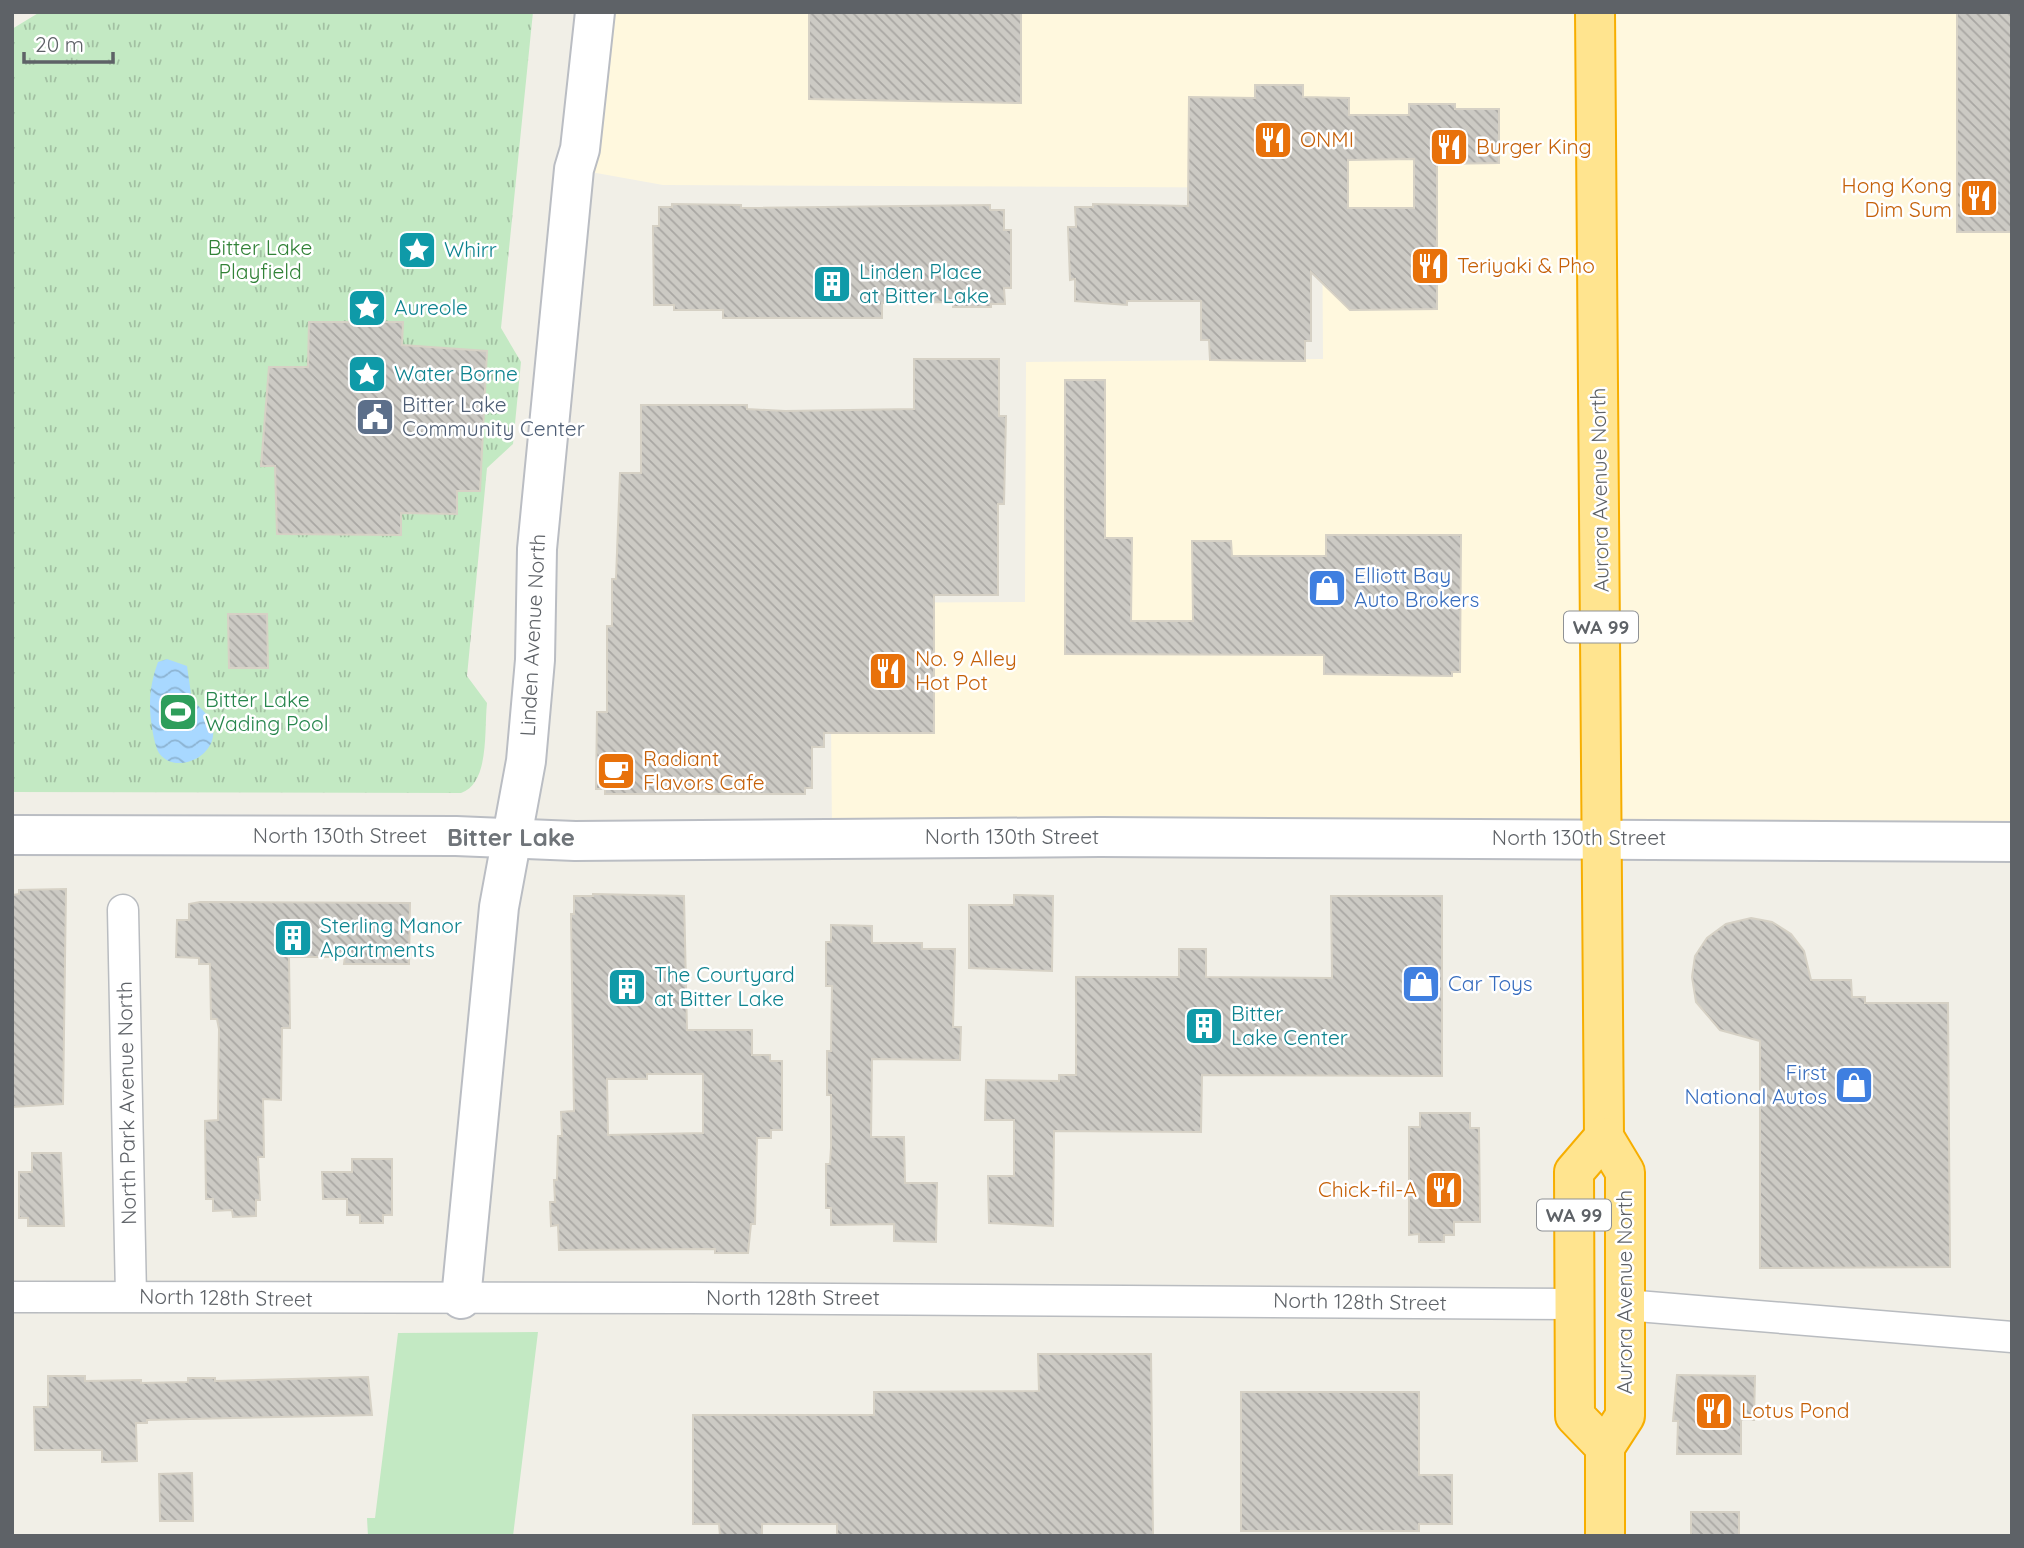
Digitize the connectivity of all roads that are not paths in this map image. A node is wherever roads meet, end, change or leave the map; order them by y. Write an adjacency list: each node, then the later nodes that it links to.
1 (595, 12): 4 (main road, Linden Avenue North)
2 (1595, 12): 5 (highway, Aurora Avenue North / WA 99)
3 (12, 835): 4 (main road, North 130th Street)
4 (510, 838): 5 (main road, North 130th Street); 11 (main road, Linden Avenue North)
5 (1603, 838): 6 (main road, North 130th Street); 8 (highway, Aurora Avenue North / WA 99)
6 (2012, 842)
7 (123, 911): 9 (street, North Park Avenue North)
8 (1604, 1137): 12 (highway, WA 99); 13 (highway, Aurora Avenue North / WA 99)
9 (131, 1296): 10 (street, North 128th Street); 11 (street, North 128th Street)
10 (12, 1297)
11 (461, 1299): 12 (street, North 128th Street)
12 (1574, 1304): 15 (highway, WA 99)
13 (1625, 1305): 14 (street); 15 (highway, Aurora Avenue North / WA 99)
14 (2012, 1337)
15 (1605, 1447): 16 (highway)
16 (1605, 1536)

